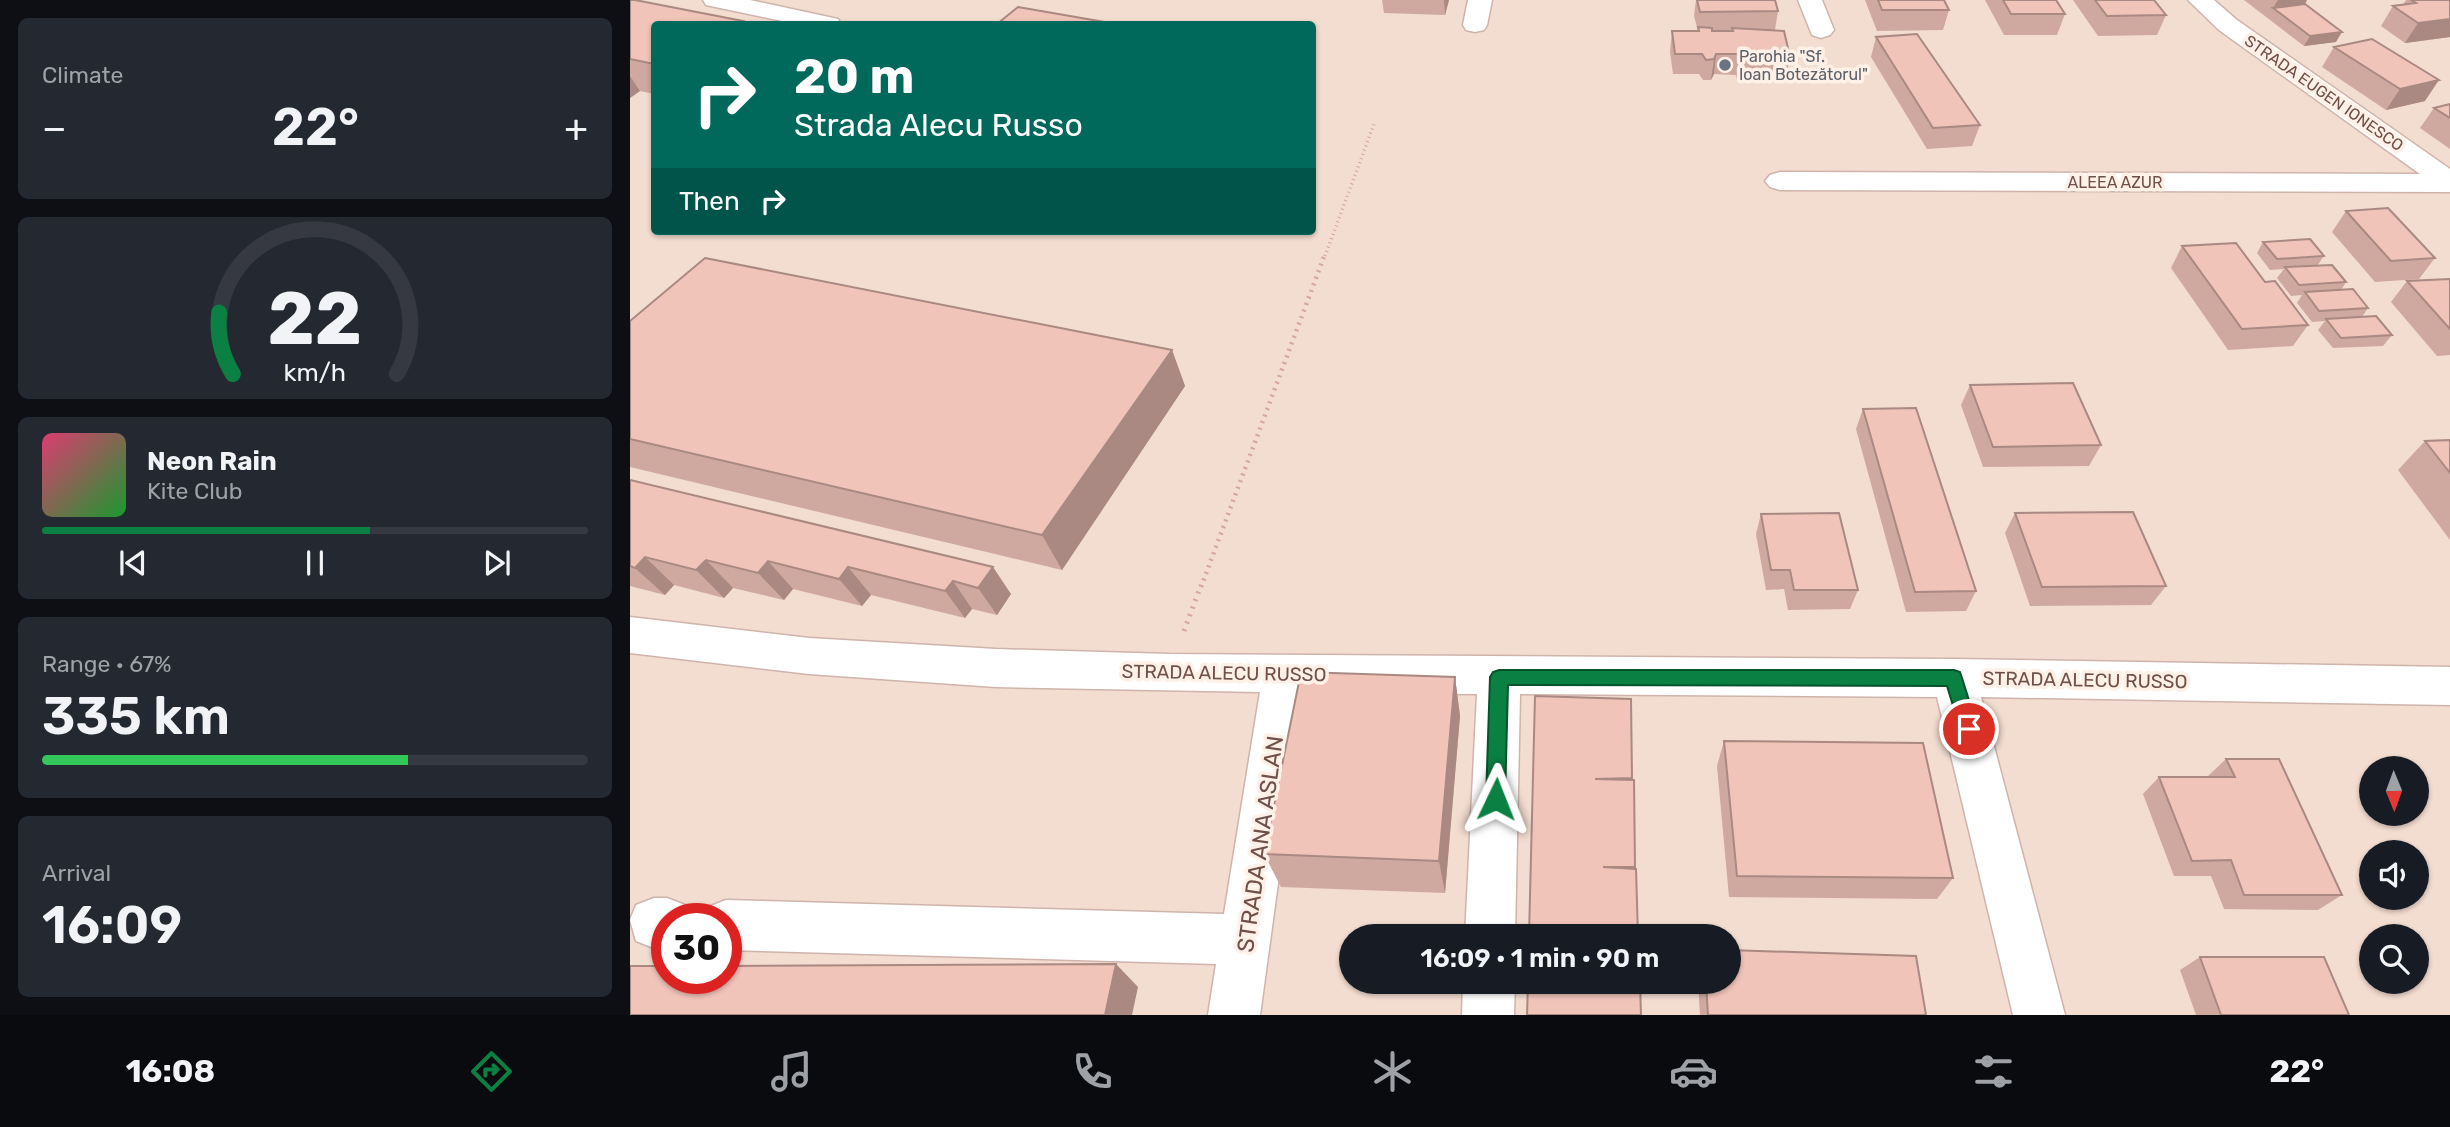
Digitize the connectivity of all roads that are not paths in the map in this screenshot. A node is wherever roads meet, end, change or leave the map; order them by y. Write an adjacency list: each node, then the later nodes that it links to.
1 (715, 0): 5 (street)
2 (1480, 0): 6 (street)
3 (1810, 0): 7 (street)
4 (2200, 0): 9 (street, STRADA EUGEN IONESCO)
5 (815, 21)
6 (1475, 25)
7 (1821, 30)
8 (1780, 181): 9 (street, ALEEA AZUR)
9 (2450, 183)
10 (630, 635): 11 (street, STRADA ALECU RUSSO)
11 (1285, 674): 12 (street, STRADA ALECU RUSSO); 17 (street, STRADA ANA ASLAN)
12 (1499, 677): 13 (street, STRADA ALECU RUSSO); 15 (street)
13 (1954, 678): 14 (street, STRADA ALECU RUSSO); 21 (street)
14 (2450, 686)
15 (1490, 924)
16 (742, 925): 17 (street)
17 (1246, 940): 19 (street, STRADA ANA ASLAN)
18 (1489, 994): 20 (street)
19 (1234, 1015)
20 (1488, 1015)
21 (2039, 1015)

